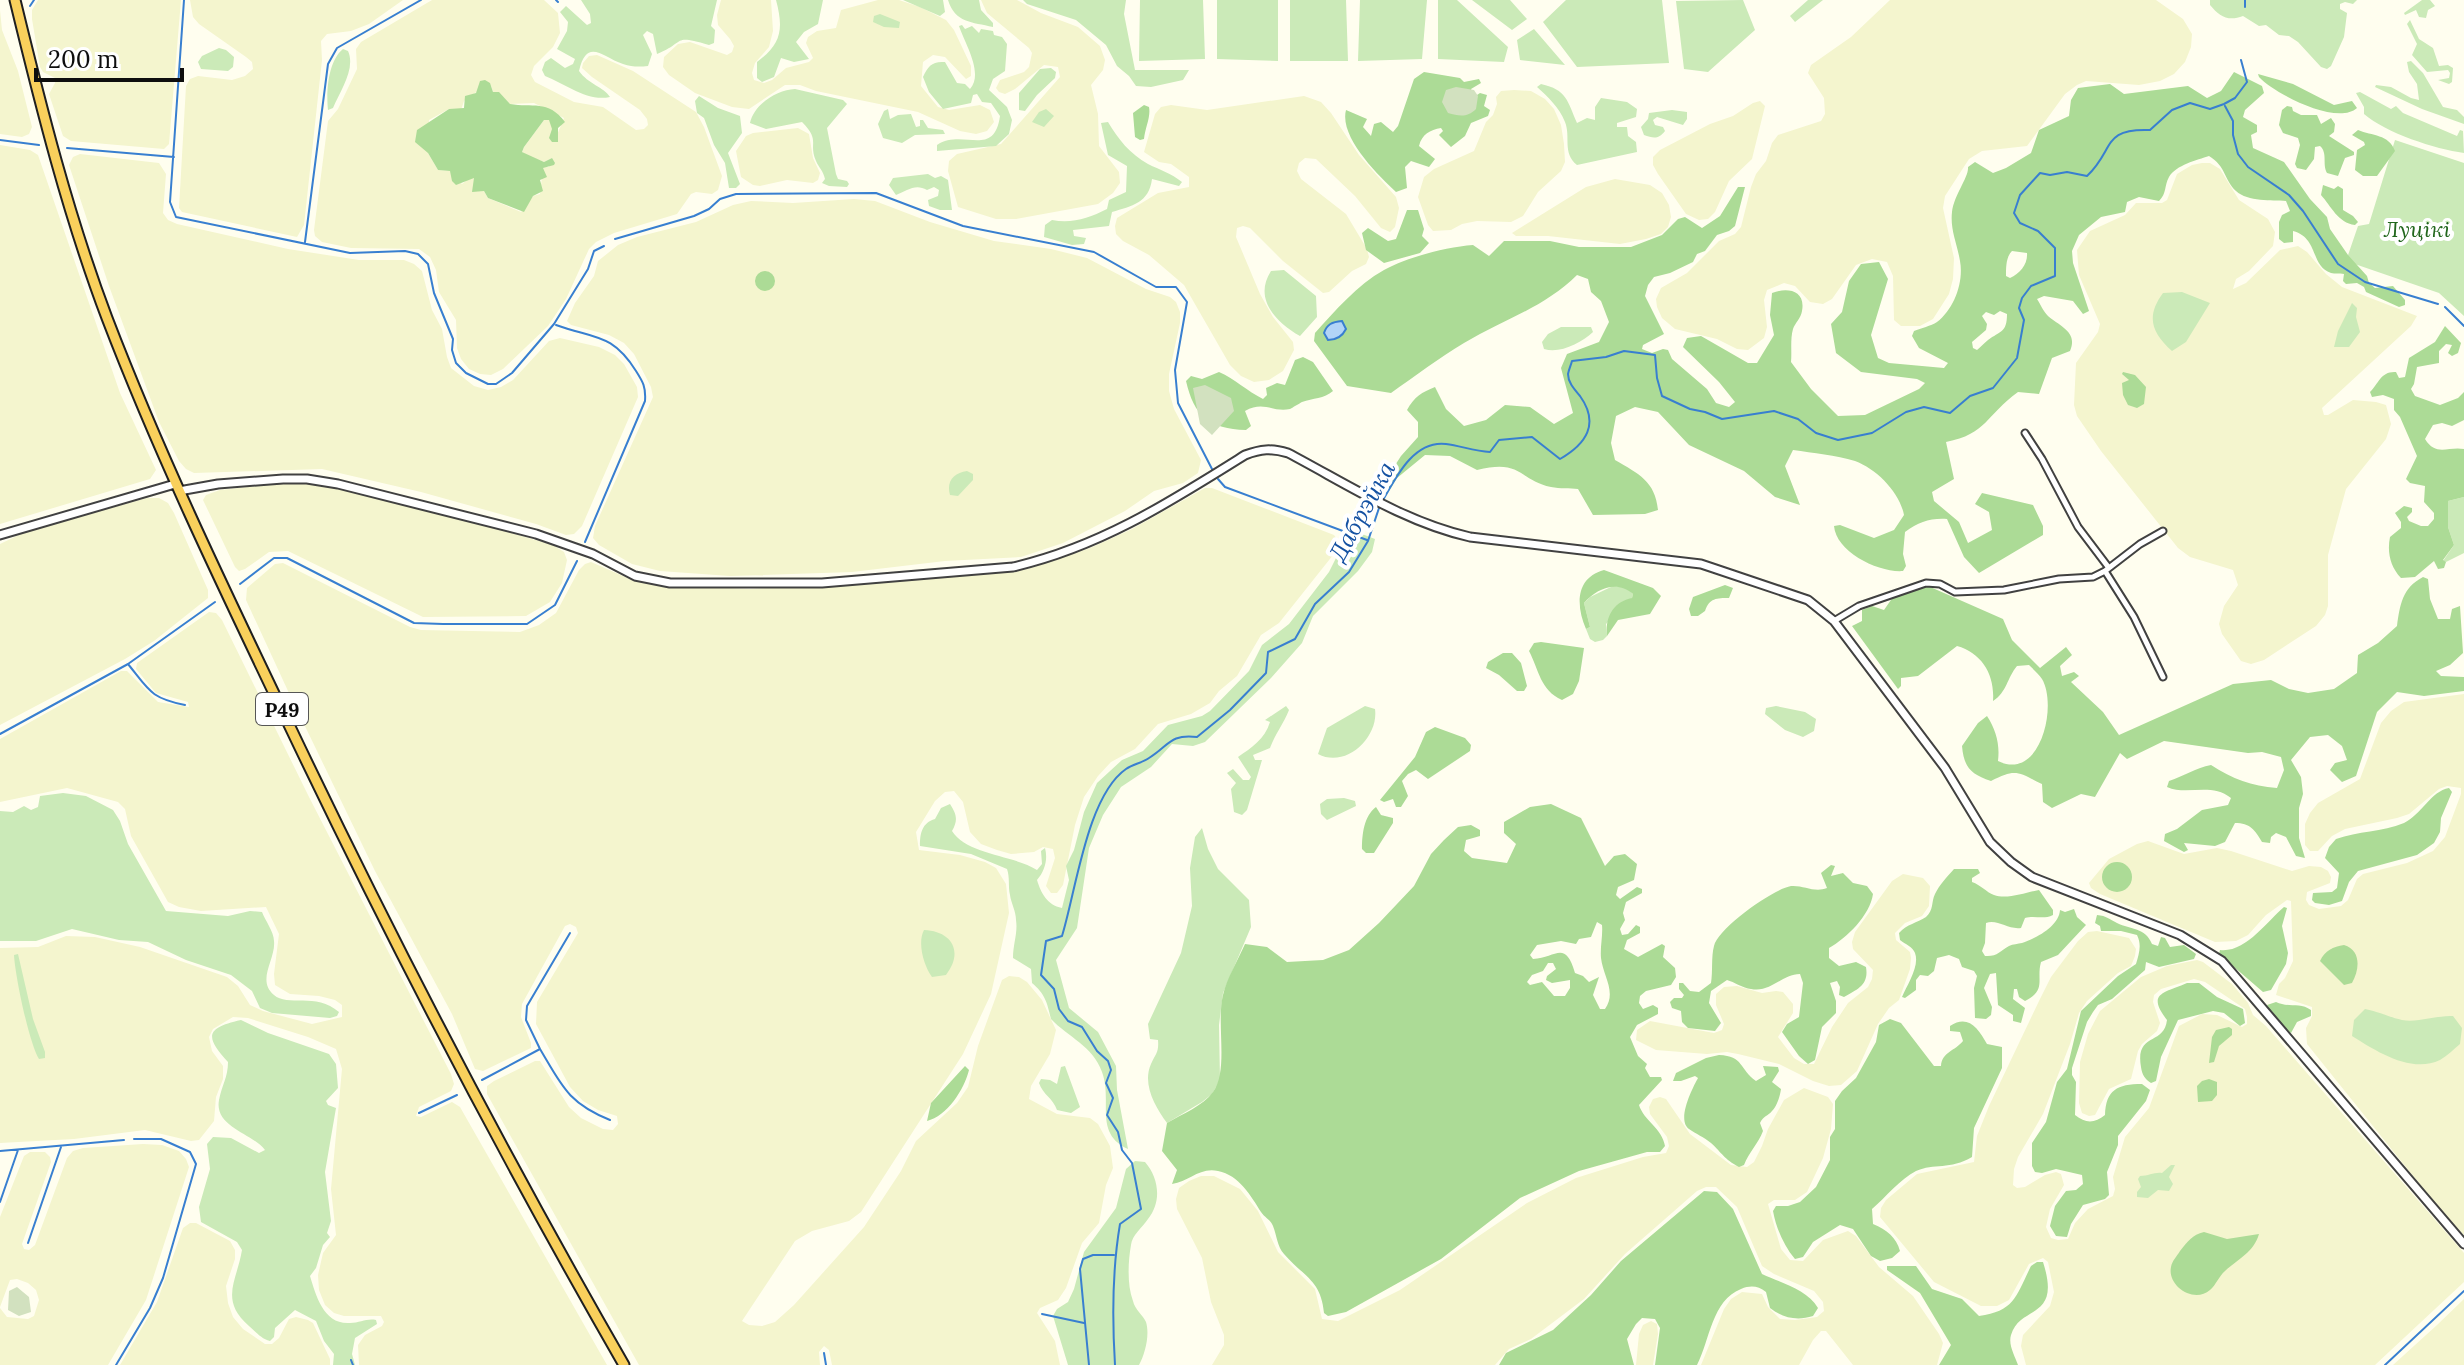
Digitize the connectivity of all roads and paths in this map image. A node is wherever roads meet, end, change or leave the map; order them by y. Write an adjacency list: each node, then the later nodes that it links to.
1 (15, 0): 3 (highway, Р49)
2 (2025, 433): 6 (street)
3 (177, 488): 5 (street); 7 (street); 10 (highway, Р49)
4 (2163, 531): 6 (street)
5 (0, 535)
6 (2107, 570): 7 (street); 8 (street)
7 (1834, 621): 9 (street)
8 (2163, 677)
9 (2464, 1244)
10 (624, 1365)

